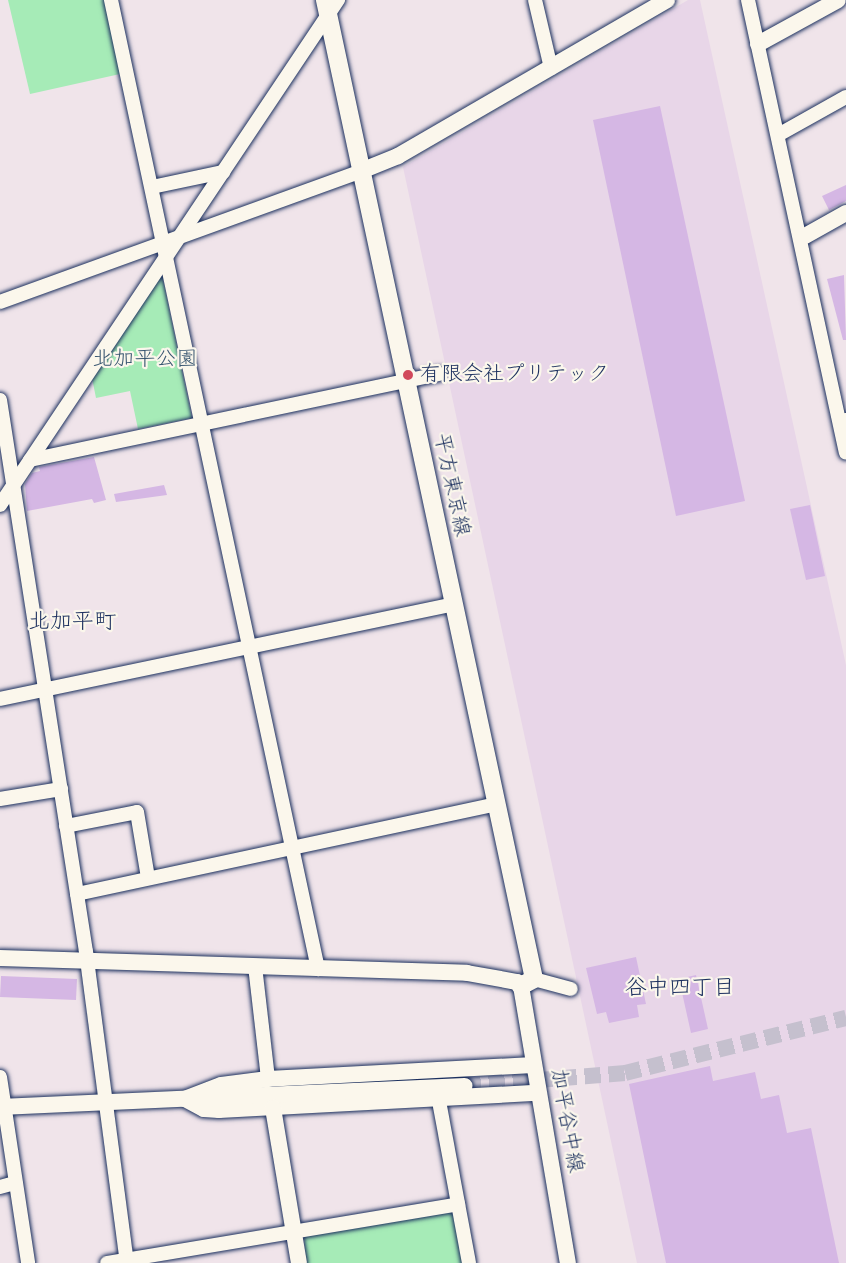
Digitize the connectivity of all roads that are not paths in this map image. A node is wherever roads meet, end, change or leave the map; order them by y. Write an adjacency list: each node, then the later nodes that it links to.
1 (111, 0): 14 (street)
2 (535, 0): 9 (street)
3 (667, 0): 9 (street)
4 (748, 0): 8 (street)
5 (840, 0): 7 (street); 8 (street)
6 (330, 5): 12 (main road, 平方東京線); 13 (street)
7 (846, 7)
8 (758, 44): 11 (street)
9 (550, 68): 12 (street)
10 (846, 97): 11 (street)
11 (778, 135): 17 (street)
12 (361, 171): 16 (street); 22 (main road, 平方東京線)
13 (223, 172): 14 (street); 16 (street)
14 (152, 187): 18 (street)
15 (846, 213): 17 (street)
16 (181, 233): 18 (street); 19 (street)
17 (802, 238): 24 (street)
18 (163, 241): 19 (street); 20 (street)
19 (166, 255): 25 (street); 27 (street)
20 (0, 302)
21 (439, 374): 22 (street)
22 (406, 381): 25 (street); 30 (main road, 平方東京線)
23 (0, 400): 28 (street)
24 (843, 422): 26 (street)
25 (201, 423): 27 (street); 31 (street)
26 (846, 453)
27 (30, 460): 28 (street)
28 (8, 487): 29 (street); 32 (street)
29 (0, 505)
30 (453, 604): 31 (street); 36 (main road, 平方東京線)
31 (249, 645): 32 (street); 38 (street)
32 (45, 689): 33 (street); 34 (street)
33 (0, 699)
34 (61, 789): 35 (street); 37 (street)
35 (0, 799)
36 (496, 804): 38 (street); 45 (main road, 平方東京線)
37 (66, 826): 39 (street); 40 (street)
38 (292, 847): 39 (street); 44 (street)
39 (147, 878): 40 (street)
40 (77, 894): 42 (street)
41 (0, 958): 42 (street)
42 (87, 961): 43 (street); 54 (street)
43 (255, 966): 44 (street); 49 (street)
44 (318, 969): 45 (street)
45 (528, 983): 46 (street); 47 (street, 加平谷中線)
46 (571, 989)
47 (533, 1065): 49 (street); 51 (street, 加平谷中線)
48 (0, 1077): 55 (street)
49 (268, 1079): 52 (street)
50 (465, 1086): 52 (street)
51 (537, 1093): 53 (street); 66 (street, 加平谷中線)
52 (185, 1099): 54 (street); 56 (street)
53 (439, 1101): 56 (street); 59 (street)
54 (106, 1102): 55 (street); 61 (street)
55 (2, 1107): 57 (street)
56 (273, 1108): 60 (street)
57 (15, 1183): 58 (street); 62 (street)
58 (0, 1187)
59 (458, 1204): 60 (street); 65 (street)
60 (294, 1233): 61 (street); 64 (street)
61 (127, 1262): 63 (street)
62 (28, 1263)
63 (108, 1263)
64 (299, 1263)
65 (468, 1263)
66 (568, 1263)

